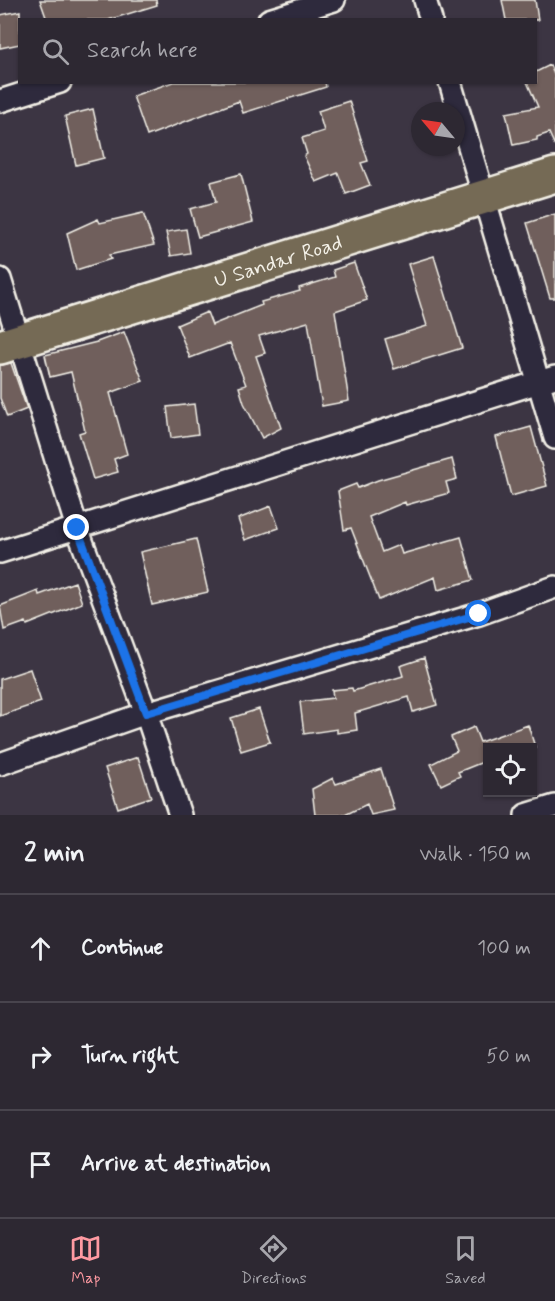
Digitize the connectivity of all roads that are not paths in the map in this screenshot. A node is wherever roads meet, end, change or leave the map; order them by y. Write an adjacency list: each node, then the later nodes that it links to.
1 (334, 0): 3 (street)
2 (425, 0): 4 (street)
3 (276, 18)
4 (430, 18)
5 (53, 84): 7 (street)
6 (451, 84): 9 (street)
7 (0, 100)
8 (555, 175): 9 (main road, U Sandar Road)
9 (485, 197): 11 (main road, U Sandar Road); 12 (street)
10 (0, 279): 11 (street)
11 (10, 344): 14 (street)
12 (547, 379): 13 (street); 14 (street)
13 (555, 438)
14 (77, 528): 15 (street); 17 (street)
15 (0, 552)
16 (555, 587): 17 (street)
17 (146, 713): 18 (street); 20 (street)
18 (0, 764)
19 (555, 806): 21 (street)
20 (180, 815)
21 (526, 815)

